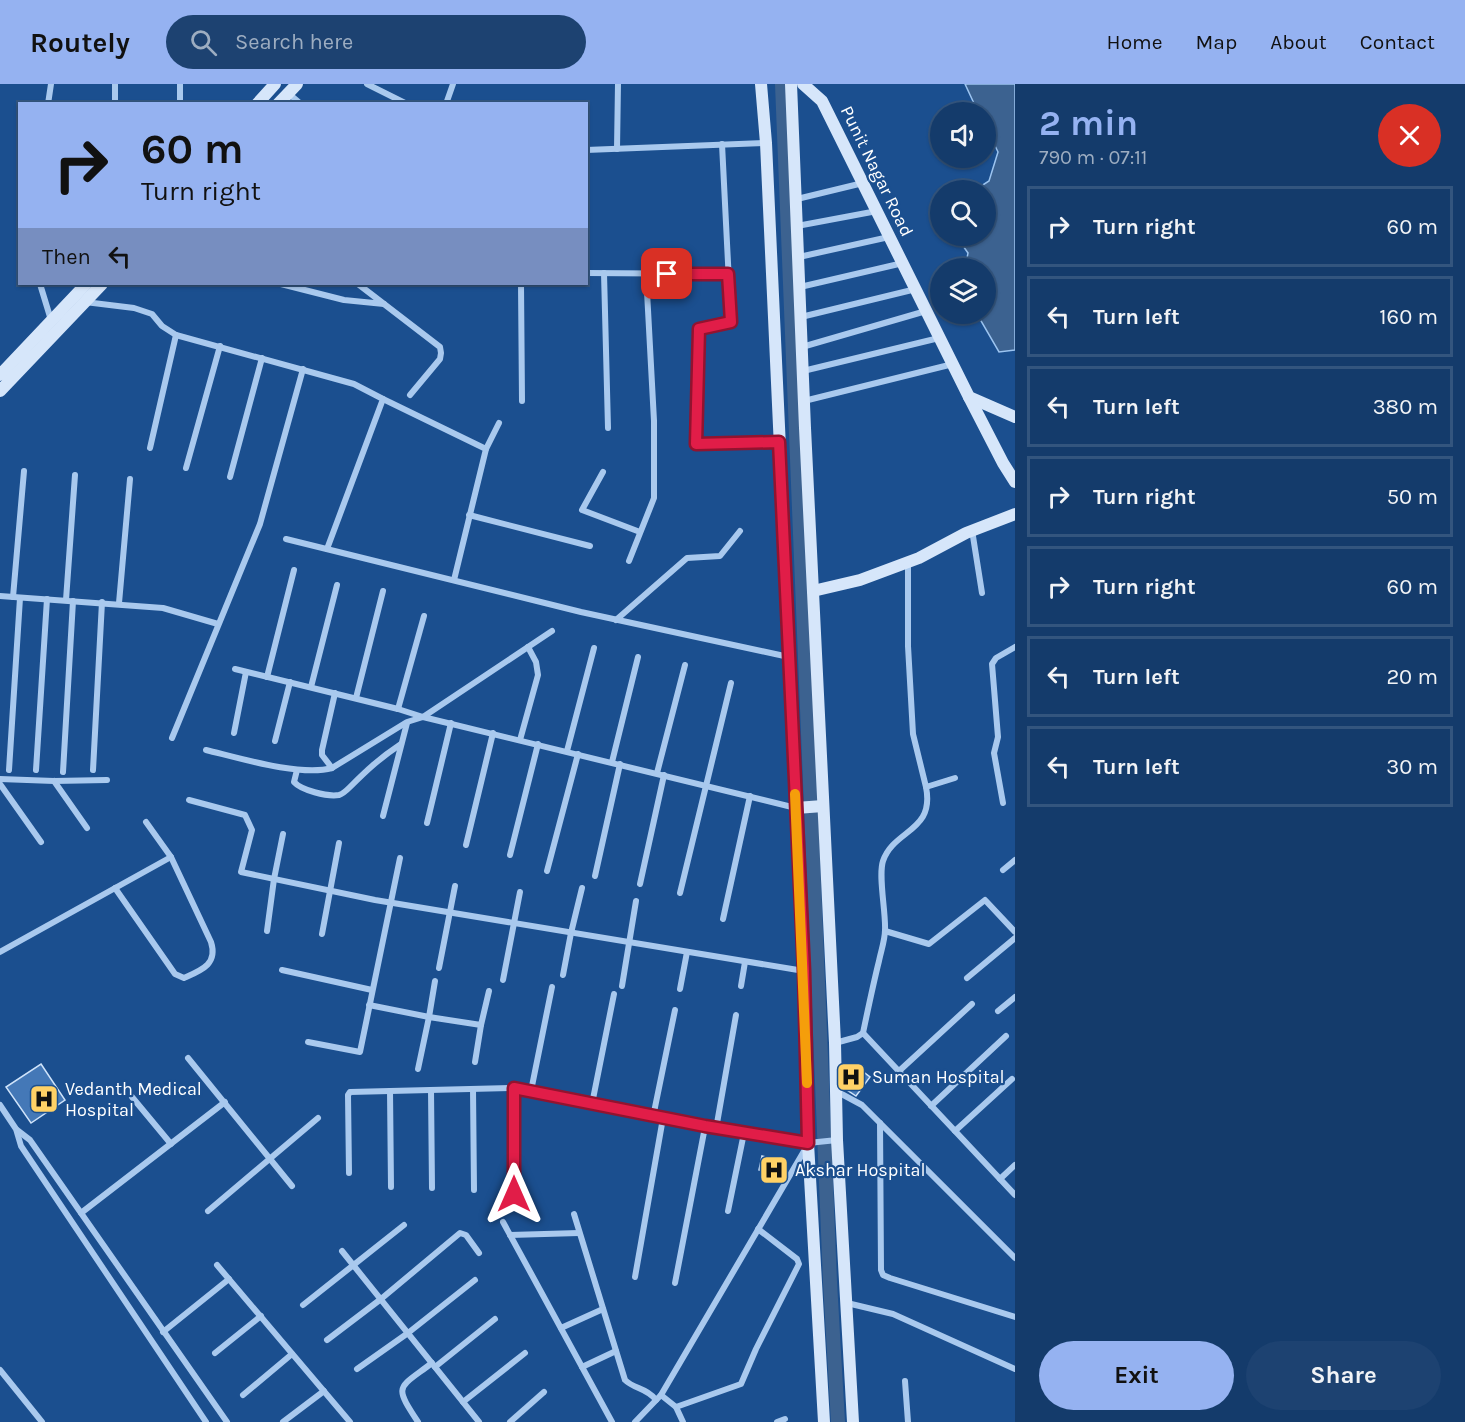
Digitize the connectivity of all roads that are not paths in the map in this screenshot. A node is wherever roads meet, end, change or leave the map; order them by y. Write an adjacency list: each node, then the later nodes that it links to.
1 (51, 84): 12 (street)
2 (115, 84): 13 (street)
3 (180, 84): 14 (street)
4 (275, 84): 15 (street)
5 (367, 84): 18 (street)
6 (453, 84): 19 (street)
7 (618, 84): 22 (street)
8 (761, 84): 20 (street)
9 (791, 84): 25 (street)
10 (803, 84): 24 (street, Punit Nagar Road)
11 (292, 89): 16 (street); 17 (street)
12 (48, 102)
13 (114, 102)
14 (180, 102)
15 (258, 102)
16 (280, 102)
17 (300, 102)
18 (403, 102)
19 (447, 102)
20 (766, 143): 21 (street); 66 (street)
21 (722, 144): 22 (street); 34 (street)
22 (616, 149): 23 (street)
23 (588, 150)
24 (862, 183): 25 (street); 26 (street, Punit Nagar Road)
25 (796, 199): 27 (street)
26 (877, 211): 27 (street); 28 (street, Punit Nagar Road)
27 (797, 226): 29 (street)
28 (890, 237): 29 (street); 30 (street, Punit Nagar Road)
29 (799, 257): 41 (street)
30 (903, 263): 41 (street); 42 (street, Punit Nagar Road)
31 (588, 273): 32 (street)
32 (604, 273): 33 (street); 65 (street)
33 (646, 273): 34 (street); 80 (street)
34 (728, 274): 66 (street)
35 (40, 285): 47 (street)
36 (86, 285): 47 (street)
37 (101, 285): 43 (street)
38 (285, 285): 44 (street)
39 (359, 285): 44 (street)
40 (521, 285): 61 (street)
41 (800, 287): 46 (street)
42 (916, 289): 45 (street, Punit Nagar Road); 46 (street)
43 (85, 302): 48 (street); 57 (street)
44 (385, 304): 58 (street)
45 (927, 311): 49 (street, Punit Nagar Road); 51 (street)
46 (801, 317): 51 (street)
47 (51, 321): 56 (street)
48 (176, 335): 50 (street); 67 (street)
49 (940, 338): 53 (street, Punit Nagar Road); 55 (street)
50 (220, 346): 52 (street); 69 (street)
51 (802, 347): 55 (street)
52 (262, 358): 54 (street); 73 (street)
53 (953, 363): 59 (street, Punit Nagar Road); 62 (street)
54 (303, 369): 60 (street); 100 (street)
55 (803, 371): 62 (street)
56 (0, 375)
57 (0, 391)
58 (410, 395)
59 (969, 397): 63 (street); 75 (street, Punit Nagar Road)
60 (383, 399): 68 (street); 83 (street)
61 (522, 401)
62 (804, 402): 90 (street)
63 (1015, 417)
64 (499, 423): 68 (street)
65 (608, 428)
66 (779, 442): 106 (street)
67 (150, 448)
68 (486, 449): 77 (street)
69 (186, 468)
70 (24, 471): 93 (street)
71 (603, 472): 80 (street)
72 (75, 475): 95 (street)
73 (230, 477)
74 (130, 479): 97 (street)
75 (1015, 482)
76 (1015, 514): 78 (street)
77 (469, 515): 82 (street); 87 (street)
78 (972, 530): 85 (street); 91 (street)
79 (740, 531): 99 (street)
80 (640, 532): 84 (street)
81 (286, 539): 83 (street)
82 (590, 546)
83 (327, 549): 87 (street)
84 (629, 561)
85 (908, 562): 90 (street); 146 (street)
86 (294, 570): 110 (street)
87 (454, 580): 99 (street)
88 (337, 585): 113 (street)
89 (383, 591): 115 (street)
90 (813, 591): 150 (street)
91 (982, 594)
92 (0, 596): 93 (street)
93 (16, 597): 94 (street); 133 (street)
94 (47, 599): 95 (street); 134 (street)
95 (69, 600): 96 (street); 137 (street)
96 (102, 602): 97 (street); 135 (street)
97 (119, 603): 100 (street)
98 (424, 616): 116 (street)
99 (616, 620): 106 (street)
100 (218, 624): 122 (street)
101 (552, 631): 102 (street)
102 (528, 647): 117 (street); 123 (street)
103 (1015, 647): 149 (street)
104 (594, 648): 128 (street)
105 (638, 657): 130 (street)
106 (789, 657): 151 (street)
107 (685, 665): 138 (street)
108 (235, 669): 109 (street)
109 (246, 672): 110 (street); 120 (street)
110 (267, 676): 111 (street)
111 (290, 682): 113 (street); 124 (street)
112 (731, 684): 145 (street)
113 (311, 687): 114 (street)
114 (335, 693): 115 (street); 132 (street)
115 (356, 698): 116 (street)
116 (398, 708): 117 (street)
117 (423, 717): 118 (street); 119 (street)
118 (407, 722): 125 (street); 132 (street)
119 (451, 723): 121 (street); 154 (street)
120 (234, 733)
121 (493, 734): 123 (street); 159 (street)
122 (172, 738)
123 (520, 740): 126 (street)
124 (275, 741)
125 (401, 744): 136 (street); 152 (street)
126 (538, 744): 128 (street); 160 (street)
127 (206, 750): 136 (street)
128 (567, 751): 129 (street)
129 (579, 754): 130 (street); 165 (street)
130 (612, 762): 131 (street)
131 (620, 764): 138 (street); 166 (street)
132 (332, 768): 136 (street)
133 (9, 770)
134 (36, 770)
135 (93, 770)
136 (297, 770)
137 (63, 772)
138 (657, 773): 139 (street)
139 (664, 775): 145 (street); 168 (street)
140 (955, 778): 146 (street)
141 (0, 779): 143 (street)
142 (107, 780): 143 (street)
143 (54, 781): 155 (street)
144 (0, 784): 157 (street)
145 (706, 785): 147 (street); 174 (street)
146 (927, 787): 181 (street)
147 (750, 796): 151 (street); 178 (street)
148 (189, 800): 167 (street)
149 (1003, 803)
150 (823, 806): 151 (street); 215 (street)
151 (796, 808): 192 (street)
152 (383, 816)
153 (146, 822): 161 (street)
154 (427, 823)
155 (87, 828)
156 (283, 834): 167 (street)
157 (42, 842)
158 (339, 843): 172 (street)
159 (466, 845)
160 (510, 855)
161 (171, 857): 170 (street); 170 (street)
162 (400, 858): 176 (street)
163 (1015, 860): 164 (street)
164 (1003, 870)
165 (547, 871)
166 (596, 876)
167 (274, 879): 172 (street); 180 (street)
168 (640, 884)
169 (455, 886): 177 (street)
170 (116, 888): 187 (street)
171 (582, 888): 182 (street)
172 (330, 891): 176 (street); 184 (street)
173 (520, 892): 179 (street)
174 (680, 893)
175 (636, 901): 186 (street)
176 (390, 903): 177 (street); 200 (street)
177 (450, 912): 179 (street); 190 (street)
178 (723, 919)
179 (515, 923): 182 (street); 195 (street)
180 (267, 931)
181 (885, 931): 183 (street); 212 (street)
182 (571, 933): 186 (street); 193 (street)
183 (1015, 933)
184 (322, 934)
185 (1015, 938): 194 (street)
186 (629, 943): 188 (street); 197 (street)
187 (0, 952)
188 (687, 952): 189 (street); 201 (street)
189 (745, 962): 192 (street); 198 (street)
190 (439, 968)
191 (282, 970): 200 (street)
192 (804, 971): 242 (street)
193 (563, 975)
194 (967, 978)
195 (503, 980)
196 (435, 981): 210 (street)
197 (622, 986)
198 (741, 986)
199 (552, 987): 226 (street)
200 (372, 990): 206 (street)
201 (680, 990)
202 (489, 991): 211 (street)
203 (614, 994): 229 (street)
204 (1015, 997): 208 (street)
205 (972, 1004): 219 (street)
206 (369, 1005): 210 (street); 214 (street)
207 (675, 1010): 232 (street)
208 (998, 1011)
209 (736, 1015): 237 (street)
210 (429, 1017): 211 (street); 218 (street)
211 (482, 1025): 217 (street)
212 (863, 1033): 215 (street); 219 (street)
213 (1006, 1036): 231 (street)
214 (308, 1042)
215 (835, 1043): 224 (street)
216 (188, 1058): 228 (street)
217 (475, 1062)
218 (418, 1069)
219 (898, 1071): 231 (street)
220 (1012, 1079): 239 (street)
221 (514, 1088): 222 (street); 226 (street); 252 (street)
222 (472, 1089): 223 (street); 251 (street)
223 (431, 1090): 225 (street); 250 (street)
224 (836, 1090): 235 (street); 241 (street)
225 (390, 1091): 246 (street); 249 (street)
226 (531, 1091): 229 (street)
227 (132, 1096): 243 (street)
228 (225, 1102): 243 (street); 244 (street)
229 (592, 1104): 232 (street)
230 (0, 1105): 238 (street)
231 (931, 1106): 239 (street)
232 (653, 1117): 234 (street)
233 (318, 1118): 244 (street)
234 (663, 1118): 236 (street); 268 (street)
235 (880, 1123): 265 (street); 277 (street)
236 (705, 1126): 237 (street); 271 (street)
237 (716, 1128): 240 (street)
238 (16, 1130): 256 (street); 301 (street)
239 (955, 1131): 247 (street)
240 (744, 1133): 242 (street); 254 (street)
241 (837, 1140): 242 (street); 273 (street)
242 (808, 1143): 260 (street); 312 (street)
243 (171, 1144): 256 (street)
244 (270, 1159): 248 (street); 255 (street)
245 (1015, 1165): 247 (street)
246 (349, 1173)
247 (1000, 1179): 253 (street)
248 (292, 1186)
249 (391, 1187)
250 (432, 1188)
251 (474, 1190)
252 (514, 1194)
253 (1015, 1195)
254 (728, 1210)
255 (207, 1211)
256 (81, 1212): 280 (street)
257 (574, 1214): 261 (street)
258 (503, 1222): 262 (street)
259 (404, 1225): 267 (street)
260 (758, 1229): 296 (street); 298 (street)
261 (579, 1233): 262 (street); 275 (street)
262 (510, 1235): 279 (street)
263 (342, 1251): 267 (street)
264 (479, 1253): 272 (street)
265 (1015, 1258)
266 (217, 1265): 269 (street)
267 (353, 1265): 272 (street); 274 (street)
268 (635, 1278)
269 (229, 1280): 276 (street); 280 (street)
270 (475, 1280): 281 (street)
271 (675, 1283)
272 (381, 1299): 281 (street); 282 (street)
273 (847, 1303): 290 (street); 313 (street)
274 (303, 1305)
275 (603, 1309): 279 (street); 283 (street)
276 (261, 1316): 284 (street); 286 (street)
277 (1015, 1317)
278 (495, 1319): 287 (street)
279 (561, 1328): 288 (street)
280 (163, 1332): 302 (street)
281 (408, 1333): 287 (street); 289 (street)
282 (327, 1340)
283 (616, 1351): 288 (street); 296 (street)
284 (215, 1353)
285 (525, 1353): 297 (street)
286 (292, 1354): 293 (street); 295 (street)
287 (433, 1365): 297 (street); 305 (street)
288 (582, 1367): 308 (street)
289 (357, 1370)
290 (1015, 1370)
291 (0, 1371): 300 (street)
292 (905, 1381): 314 (street)
293 (324, 1391): 303 (street); 304 (street)
294 (544, 1392): 307 (street)
295 (243, 1395)
296 (659, 1397): 298 (street); 309 (street)
297 (463, 1402): 306 (street)
298 (676, 1407): 310 (street)
299 (785, 1419): 311 (street)
300 (42, 1422)
301 (206, 1422)
302 (227, 1422)
303 (283, 1422)
304 (350, 1422)
305 (418, 1422)
306 (479, 1422)
307 (510, 1422)
308 (612, 1422)
309 (635, 1422)
310 (682, 1422)
311 (777, 1422)
312 (824, 1422)
313 (853, 1422)
314 (908, 1422)

